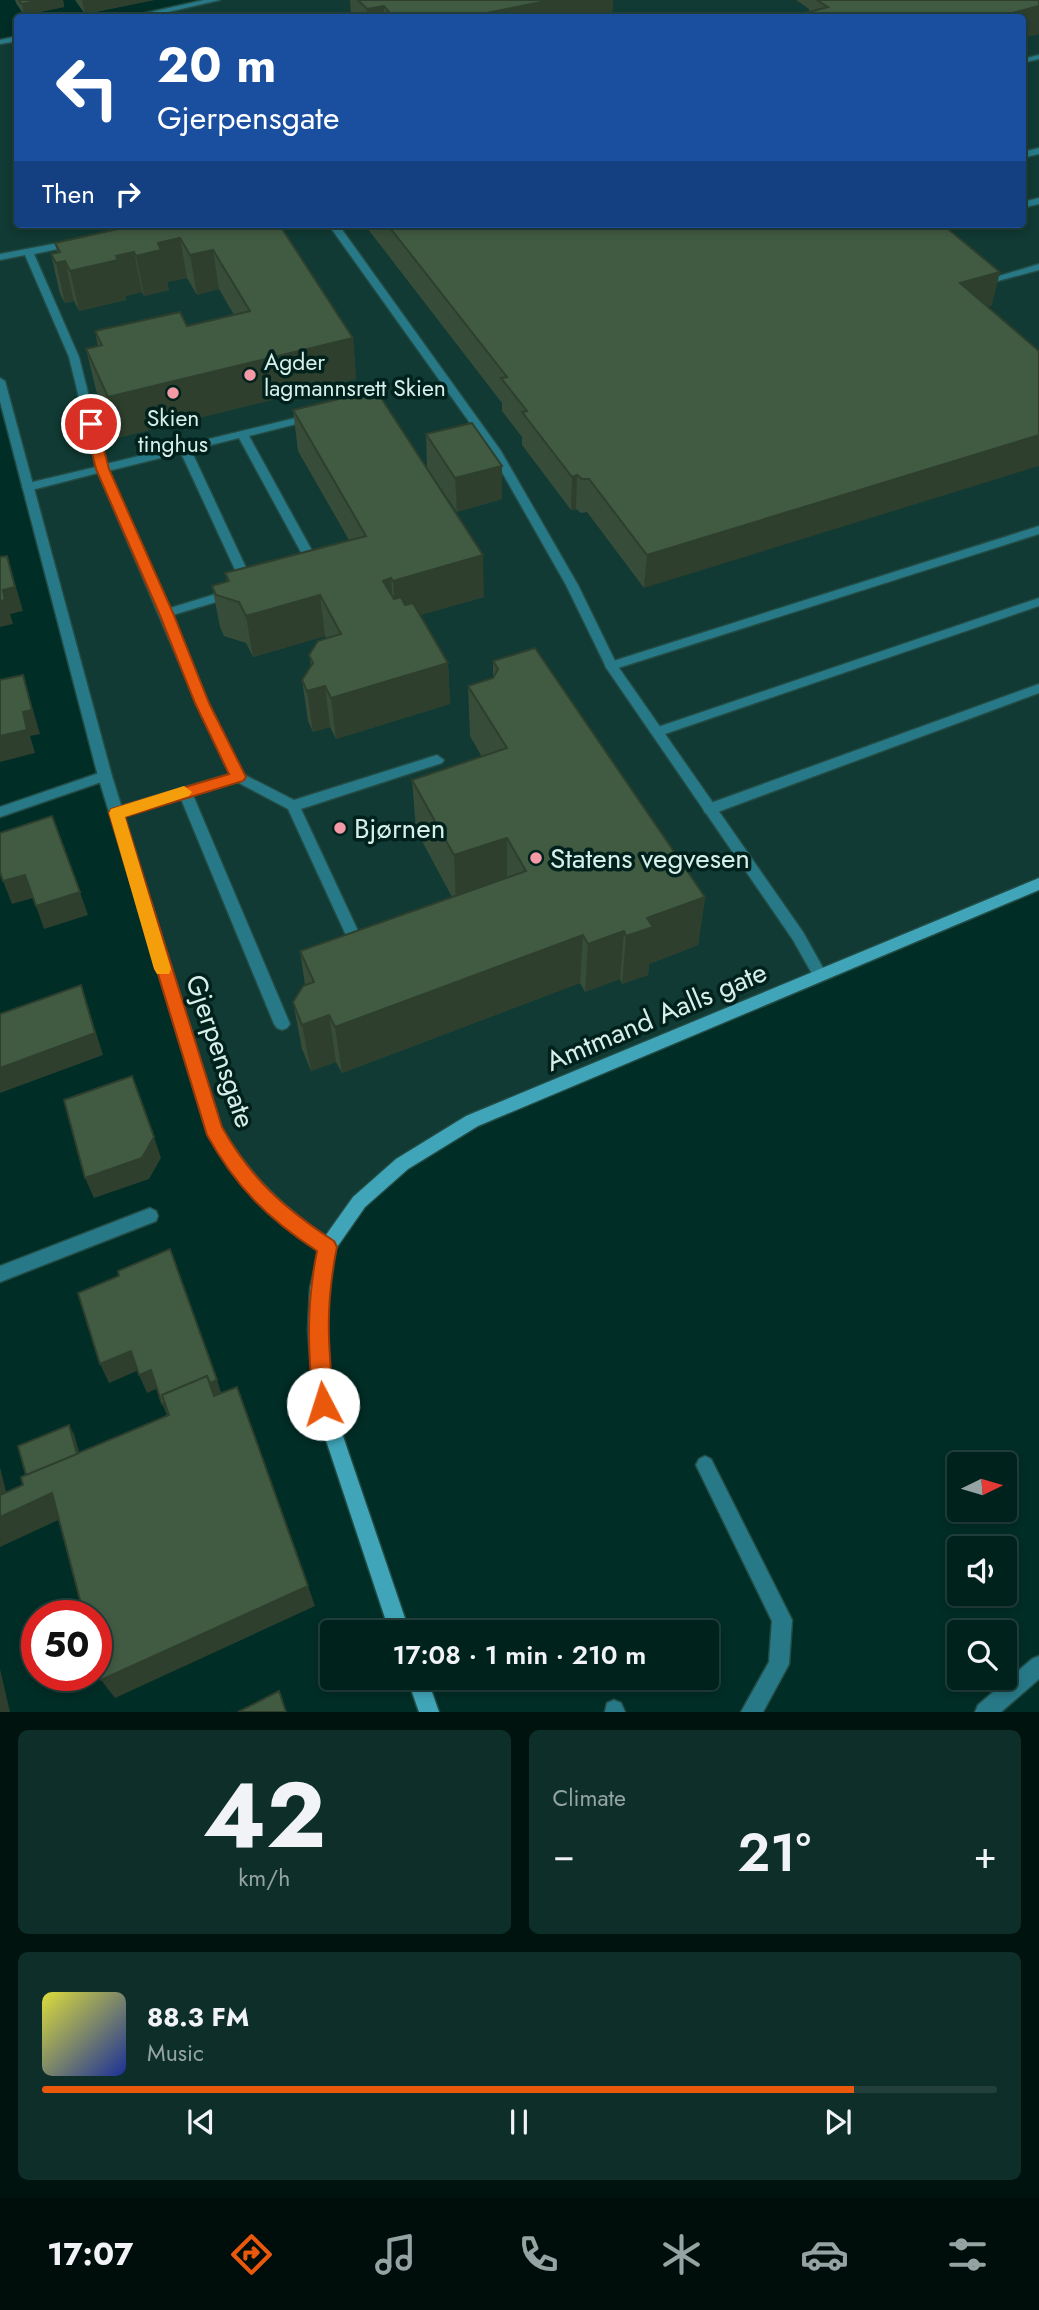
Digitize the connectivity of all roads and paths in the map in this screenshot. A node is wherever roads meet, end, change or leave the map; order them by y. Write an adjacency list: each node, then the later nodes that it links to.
1 (216, 0): 2 (street)
2 (148, 14)
3 (336, 228): 19 (street)
4 (90, 239): 5 (street)
5 (28, 252): 6 (street); 13 (street)
6 (0, 257)
7 (1039, 267): 8 (street)
8 (994, 278)
9 (0, 381): 14 (street, Gjerpensgate)
10 (319, 415): 11 (street)
11 (242, 435): 12 (street); 16 (street)
12 (185, 449): 13 (street); 18 (street)
13 (102, 469): 14 (street); 18 (street)
14 (28, 487): 23 (street, Gjerpensgate)
15 (1039, 530): 19 (street)
16 (295, 575)
17 (1039, 602): 21 (street)
18 (166, 613): 24 (street)
19 (611, 666): 21 (street)
20 (1039, 688): 27 (street)
21 (657, 732): 27 (street)
22 (437, 760): 26 (street)
23 (105, 776): 28 (street); 29 (street, Gjerpensgate)
24 (238, 777): 25 (street); 26 (street)
25 (185, 792): 29 (street); 33 (street)
26 (293, 806): 31 (street)
27 (710, 808): 32 (street)
28 (0, 812)
29 (116, 813): 35 (street, Gjerpensgate)
30 (1039, 884): 32 (main road, Amtmand Aalls gate)
31 (352, 933)
32 (820, 975): 35 (main road, Amtmand Aalls gate)
33 (282, 1024)
34 (150, 1216): 36 (street)
35 (327, 1247): 38 (main road)
36 (0, 1274)
37 (705, 1465): 42 (street)
38 (396, 1620)
39 (1039, 1666): 43 (street)
40 (421, 1690): 41 (main road)
41 (429, 1712)
42 (751, 1712)
43 (985, 1712)

